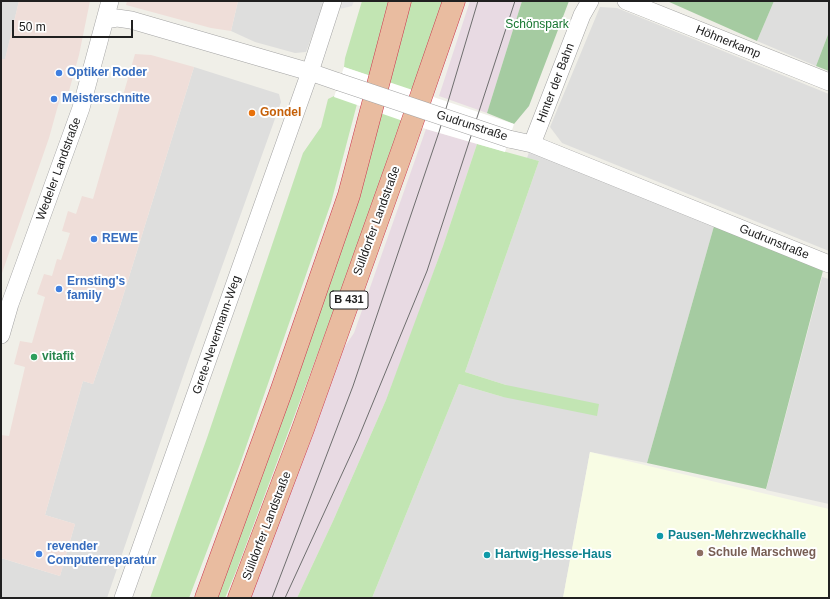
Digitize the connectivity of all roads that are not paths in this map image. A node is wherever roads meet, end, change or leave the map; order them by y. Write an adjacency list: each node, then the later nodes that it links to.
1 (110, 1): 7 (street, Wedeler Landstraße)
2 (333, 1): 8 (street, Grete-Nevermann-Weg)
3 (400, 1): 14 (highway, B 431)
4 (454, 1): 15 (highway, Sülldorfer Landstraße / B 431)
5 (590, 1): 10 (street, Hinter der Bahn)
6 (626, 1): 9 (street, Höhnerkamp)
7 (105, 20): 8 (street, Gudrunstraße); 12 (street, Wedeler Landstraße)
8 (310, 72): 10 (street, Gudrunstraße, bridge); 13 (street, Grete-Nevermann-Weg)
9 (829, 82)
10 (532, 144): 11 (street, Gudrunstraße)
11 (829, 264)
12 (1, 335)
13 (124, 598)
14 (206, 598)
15 (240, 598)

